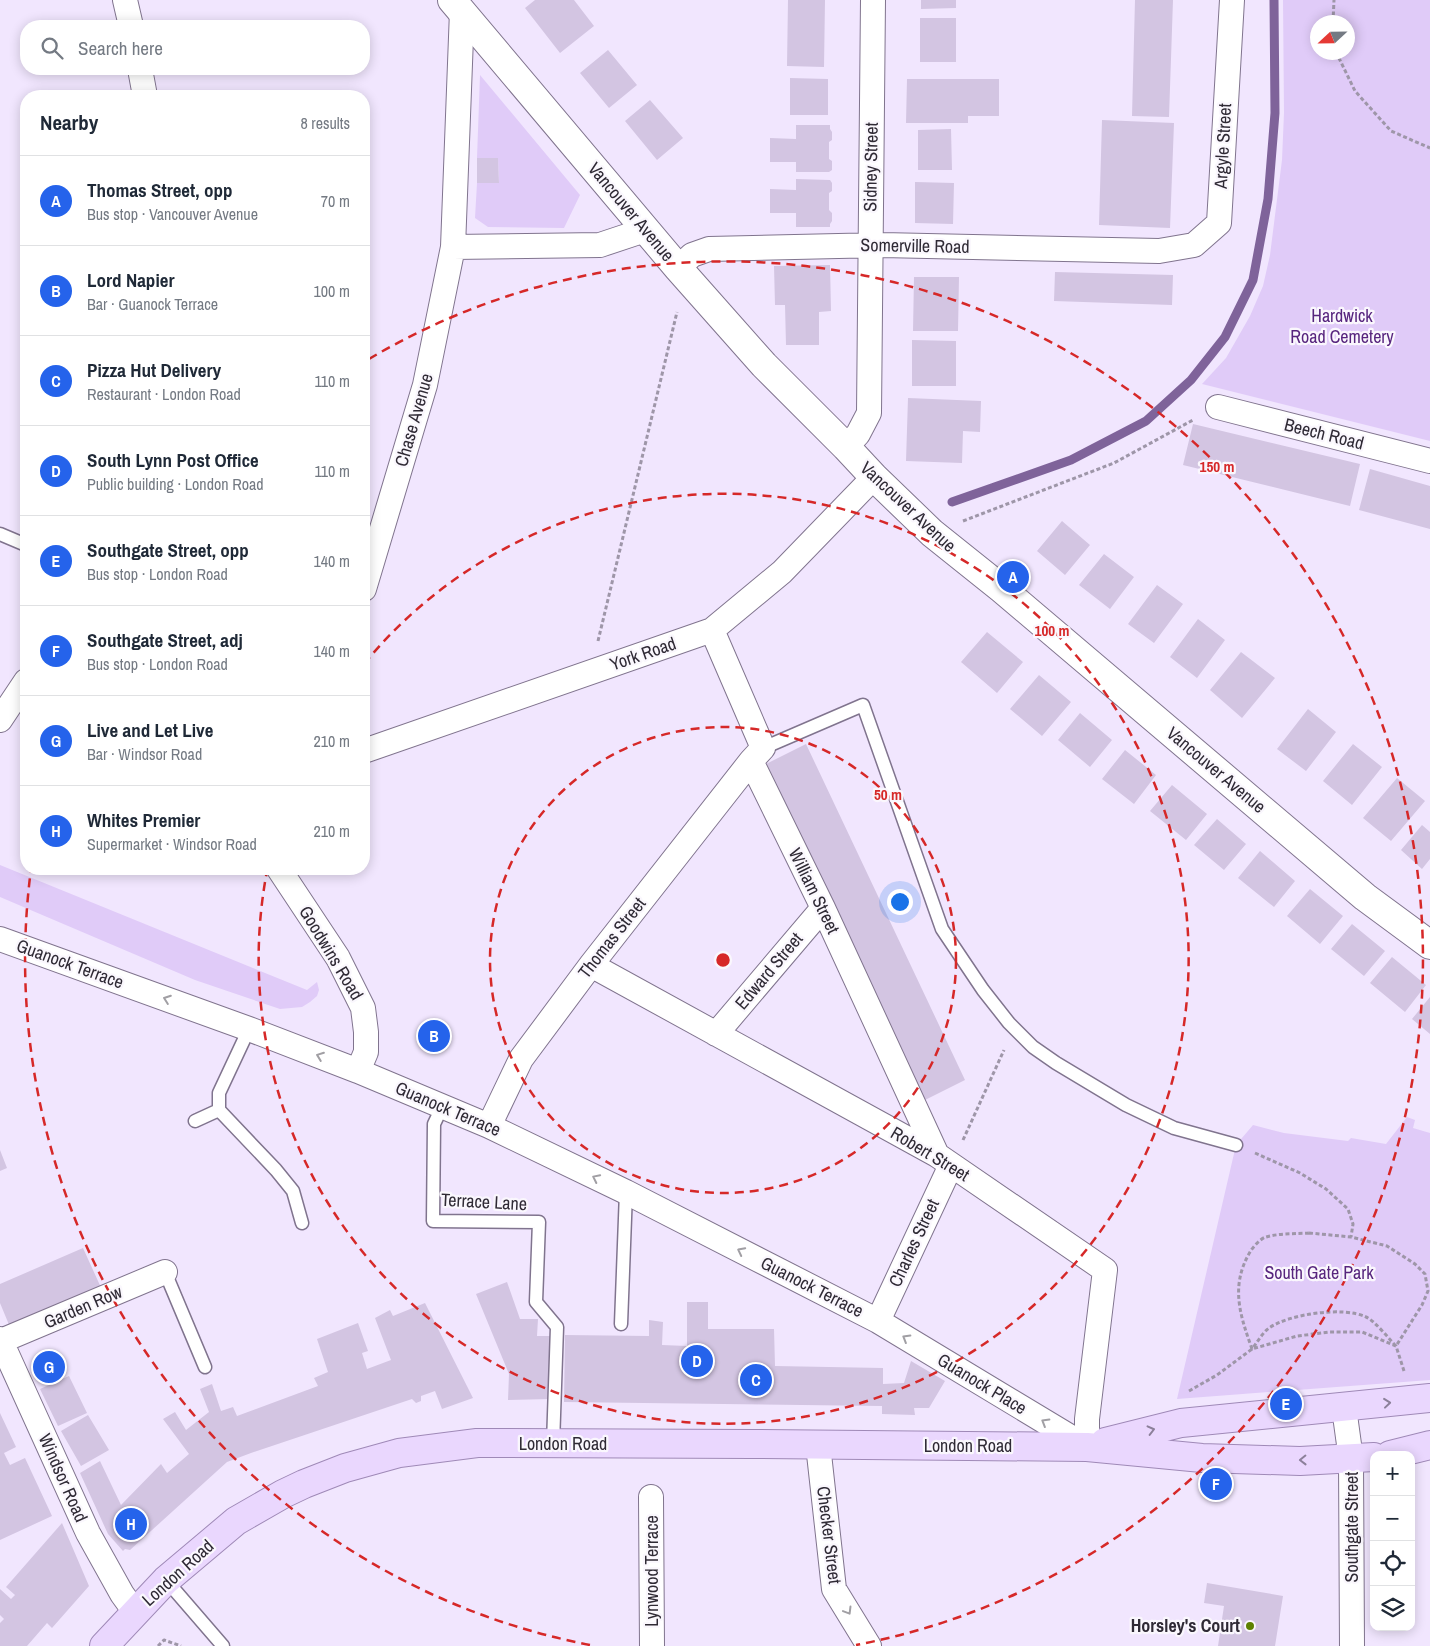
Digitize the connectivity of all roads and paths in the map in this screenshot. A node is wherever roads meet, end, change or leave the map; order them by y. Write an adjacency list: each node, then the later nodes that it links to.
1 (125, 0): 7 (street)
2 (873, 0): 13 (street, Sidney Street)
3 (1232, 0): 15 (street, Argyle Street)
4 (1334, 0): 6 (path)
5 (457, 6): 12 (main road, Vancouver Avenue); 14 (street, Chase Avenue)
6 (1333, 15)
7 (130, 20)
8 (1340, 60): 11 (path)
9 (141, 75): 10 (street)
10 (144, 90)
11 (1430, 148)
12 (645, 230): 14 (street); 16 (main road, Vancouver Avenue)
13 (870, 245): 15 (street, Somerville Road); 16 (street, Somerville Road); 18 (street, Sidney Street)
14 (453, 248): 24 (street, Chase Avenue)
15 (1159, 251)
16 (686, 278): 18 (main road, Vancouver Avenue); 26 (path)
17 (1218, 407): 19 (street, Beech Road); 21 (path)
18 (846, 447): 20 (main road, Vancouver Avenue)
19 (1430, 461)
20 (874, 477): 21 (main road, Vancouver Avenue); 25 (street, York Road)
21 (932, 533): 34 (main road, Vancouver Avenue)
22 (0, 534): 23 (lane)
23 (20, 542)
24 (370, 569)
25 (712, 630): 26 (street, York Road); 30 (street, William Street)
26 (603, 668): 29 (street, York Road)
27 (20, 690): 28 (street)
28 (0, 720)
29 (370, 749)
30 (757, 754): 32 (street, William Street); 35 (street, Thomas Street); 37 (lane)
31 (283, 875): 39 (street, Goodwins Road)
32 (823, 908): 38 (street, Edward Street); 45 (street, William Street)
33 (0, 938): 36 (street, Guanock Terrace, one-way to 33)
34 (1430, 945)
35 (591, 965): 38 (street, Robert Street); 43 (street, Thomas Street)
36 (250, 1029): 39 (street, Guanock Terrace, one-way to 36); 41 (lane)
37 (1014, 1029): 44 (lane); 45 (path)
38 (716, 1034): 45 (street, Robert Street)
39 (358, 1071): 40 (street, Guanock Terrace)
40 (443, 1105): 43 (street, Guanock Terrace); 60 (lane, Terrace Lane)
41 (219, 1110): 42 (lane); 47 (lane)
42 (195, 1121)
43 (489, 1126): 46 (street, Guanock Terrace, one-way to 43)
44 (1236, 1145): 48 (path)
45 (944, 1160): 50 (street, Charles Street); 63 (street, Robert Street)
46 (626, 1192): 50 (street, Guanock Terrace, one-way to 46); 51 (lane)
47 (302, 1223)
48 (1351, 1238): 53 (path); 54 (path)
49 (165, 1272): 52 (street, Garden Row); 55 (lane)
50 (878, 1321): 63 (street, Guanock Place, one-way to 50)
51 (621, 1324)
52 (0, 1340): 68 (street, Windsor Road)
53 (1396, 1346): 54 (path); 54 (path); 56 (path)
54 (1252, 1349): 57 (path)
55 (205, 1367)
56 (1404, 1373)
57 (1185, 1394)
58 (1430, 1398): 59 (main road, London Road, one-way to 58)
59 (1344, 1408): 63 (main road, London Road, one-way to 59); 65 (street, Southgate Street)
60 (553, 1444): 61 (main road, London Road); 67 (main road, London Road)
61 (818, 1445): 63 (main road, London Road); 74 (street, Checker Street, one-way to 74)
62 (1430, 1445): 64 (main road)
63 (1087, 1447): 65 (main road, London Road, one-way to 63)
64 (1406, 1451)
65 (1363, 1458): 75 (street, Southgate Street)
66 (651, 1497): 73 (street, Lynwood Terrace)
67 (166, 1580): 68 (main road, London Road); 72 (lane)
68 (135, 1612): 69 (main road, London Road)
69 (104, 1646)
70 (158, 1646): 71 (path)
71 (181, 1646)
72 (222, 1646)
73 (652, 1646)
74 (869, 1646)
75 (1352, 1646)

